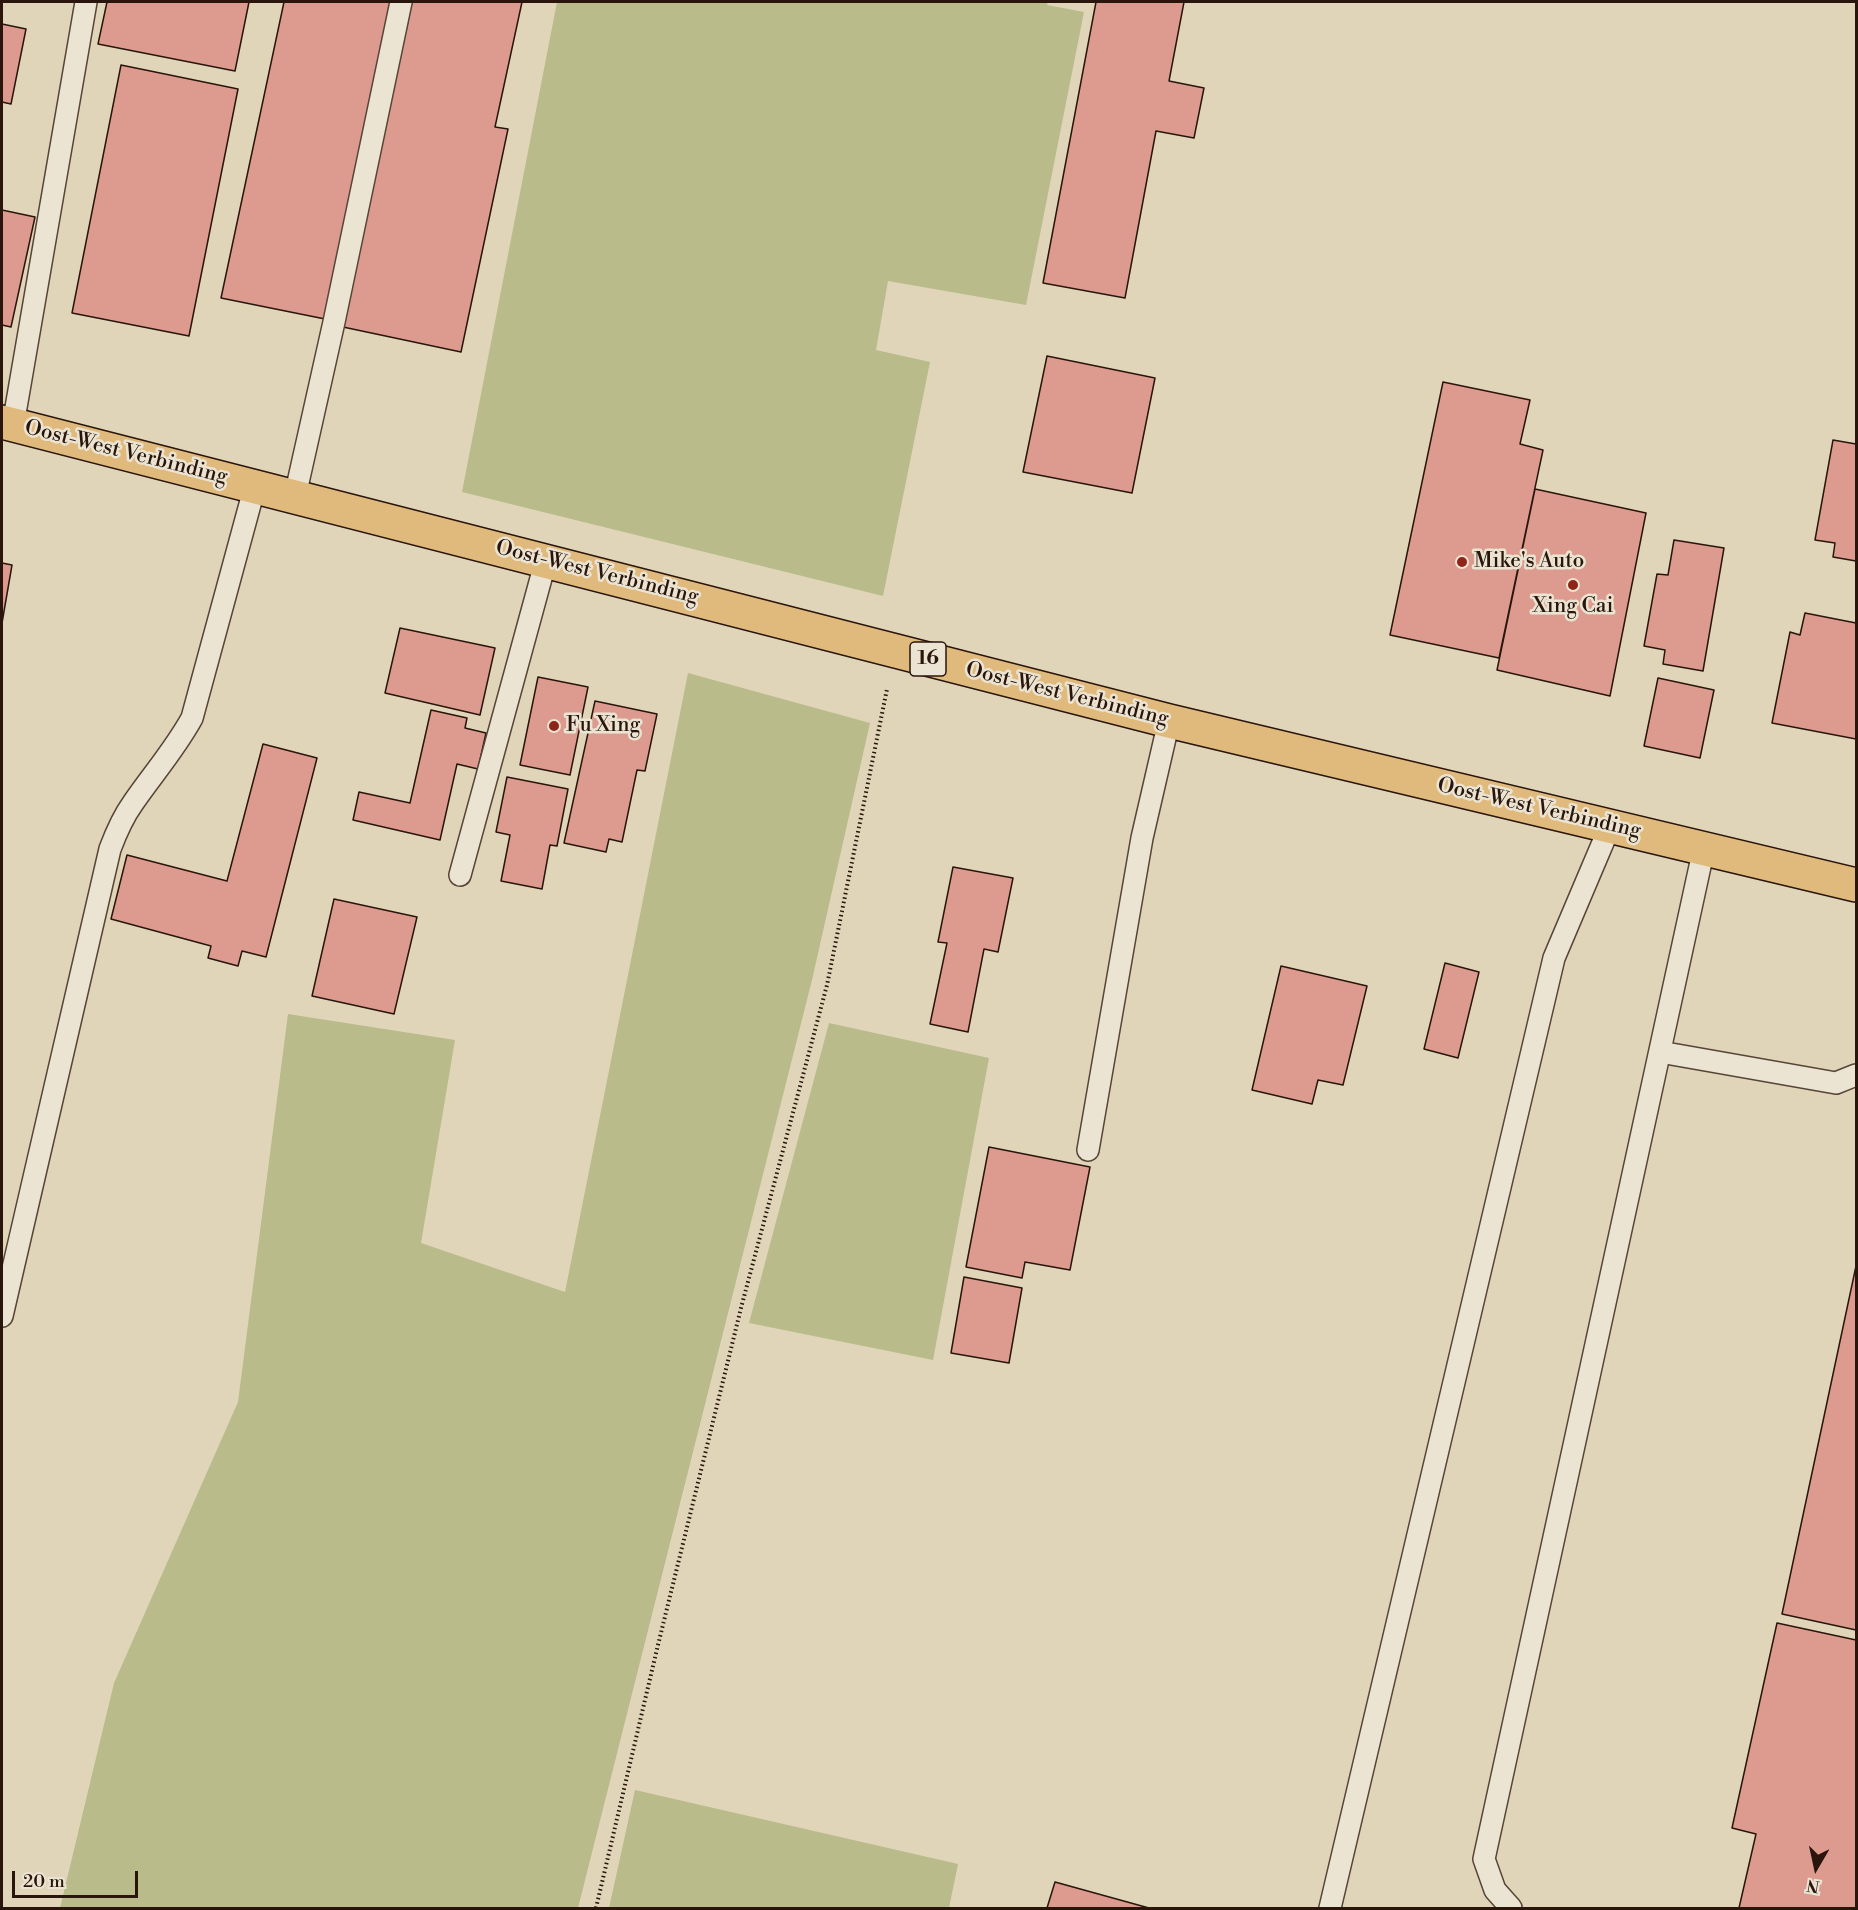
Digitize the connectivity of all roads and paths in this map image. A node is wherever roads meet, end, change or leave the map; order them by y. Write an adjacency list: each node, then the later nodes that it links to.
1 (86, 2): 3 (lane)
2 (401, 2): 5 (lane)
3 (7, 424): 4 (main road, Oost-West Verbinding / 16)
4 (255, 486): 5 (main road, Oost-West Verbinding / 16); 16 (lane)
5 (295, 496): 6 (main road, Oost-West Verbinding / 16)
6 (546, 560): 7 (main road, Oost-West Verbinding / 16); 11 (lane)
7 (895, 650): 8 (main road, Oost-West Verbinding / 16); 17 (path)
8 (1169, 721): 9 (main road, Oost-West Verbinding / 16); 15 (lane)
9 (1610, 826): 10 (main road, Oost-West Verbinding / 16); 18 (lane)
10 (1704, 848): 12 (main road, Oost-West Verbinding / 16); 13 (lane)
11 (460, 875)
12 (1857, 885)
13 (1660, 1052): 14 (lane); 19 (lane)
14 (1857, 1075)
15 (1088, 1149)
16 (2, 1316)
17 (596, 1908)
18 (1330, 1908)
19 (1511, 1908)

